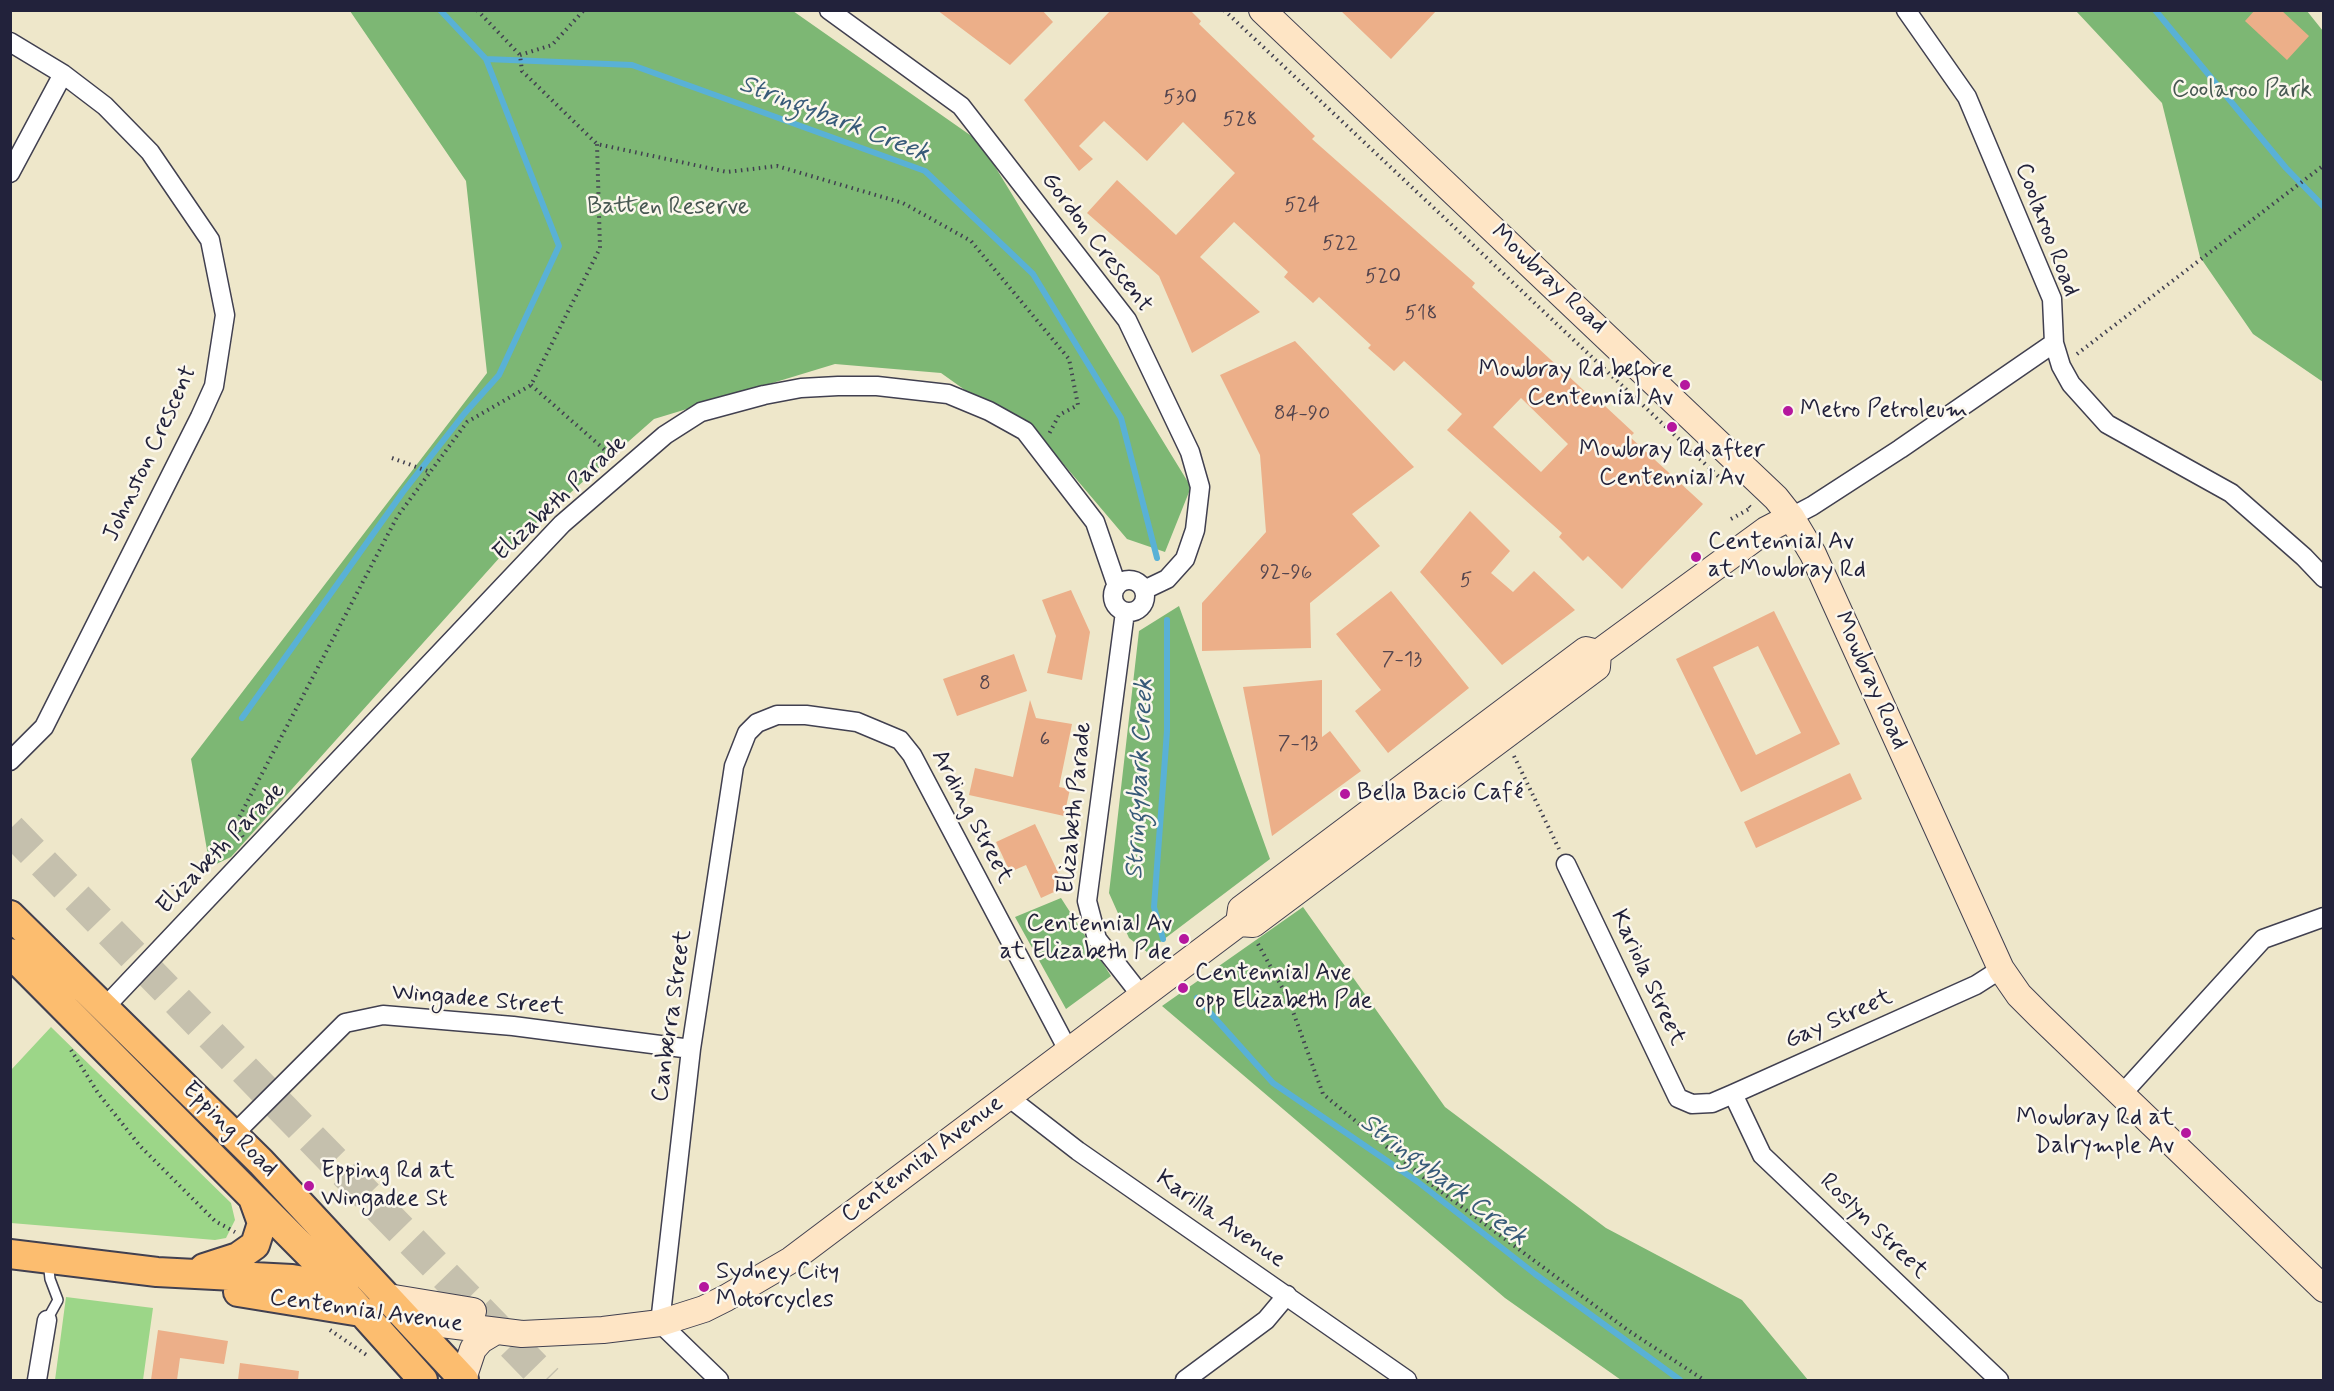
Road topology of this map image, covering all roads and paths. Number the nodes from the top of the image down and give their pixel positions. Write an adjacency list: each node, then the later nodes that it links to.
1 (477, 10): 8 (path)
2 (584, 10): 8 (path)
3 (829, 10): 26 (street, Gordon Crescent)
4 (1224, 10): 20 (path)
5 (1262, 10): 22 (main road, Mowbray Road)
6 (1906, 10): 13 (street, Coolaroo Road)
7 (10, 42): 9 (street, Johnston Crescent)
8 (520, 55): 10 (path)
9 (63, 74): 12 (street); 31 (street, Johnston Crescent)
10 (597, 144): 15 (path); 16 (path)
11 (2324, 165): 14 (path)
12 (10, 173)
13 (2054, 343): 22 (street); 24 (street, Coolaroo Road)
14 (2077, 354)
15 (531, 385): 18 (path); 19 (path)
16 (1040, 450): 18 (street, Elizabeth Parade); 25 (street, Elizabeth Parade)
17 (392, 458): 19 (path)
18 (627, 468): 32 (street, Elizabeth Parade)
19 (430, 472): 32 (path)
20 (1726, 484)
21 (1743, 500): 23 (path)
22 (1791, 517): 28 (main road, Centennial Avenue); 38 (main road, Mowbray Road)
23 (1731, 519)
24 (2324, 578)
25 (1117, 586): 26 (street); 27 (street)
26 (1144, 590): 27 (street)
27 (1125, 612): 39 (street, Elizabeth Parade)
28 (1598, 653): 30 (main road, Centennial Avenue); 36 (main road, Centennial Avenue)
29 (757, 723): 42 (street, Canberra Street); 43 (street, Arding Street)
30 (1504, 737): 33 (path); 36 (main road, Centennial Avenue)
31 (10, 761)
32 (253, 852): 40 (street, Elizabeth Parade)
33 (1566, 864): 47 (street, Kariola Street)
34 (10, 915): 40 (main road, Epping Road)
35 (2324, 917): 45 (street)
36 (1246, 923): 39 (main road, Centennial Avenue); 73 (path)
37 (10, 953): 49 (main road, Epping Road)
38 (2001, 969): 44 (street, Gay Street); 45 (main road, Mowbray Road)
39 (1140, 994): 43 (main road, Centennial Avenue)
40 (105, 1007): 48 (main road, Epping Road)
41 (68, 1045): 50 (path)
42 (691, 1049): 48 (street, Wingadee Street); 62 (street, Canberra Street)
43 (1068, 1050): 46 (main road, Centennial Avenue)
44 (1733, 1094): 47 (street, Gay Street); 74 (street, Roslyn Street)
45 (2122, 1094): 56 (main road, Mowbray Road)
46 (1007, 1096): 57 (street, Karilla Avenue); 62 (main road, Centennial Avenue)
47 (1692, 1104)
48 (234, 1134): 58 (main road, Epping Road)
49 (253, 1198): 54 (main road); 55 (main road, Epping Road)
50 (238, 1234)
51 (10, 1254): 52 (main road, Centennial Avenue)
52 (48, 1258): 53 (main road, Centennial Avenue); 60 (lane)
53 (157, 1272): 54 (main road, Centennial Avenue); 59 (main road, Centennial Avenue)
54 (188, 1273): 55 (main road, Centennial Avenue)
55 (337, 1286): 58 (main road, Centennial Avenue); 59 (main road, Epping Road)
56 (2324, 1289)
57 (1287, 1295): 71 (street); 72 (street, Karilla Avenue)
58 (388, 1297): 61 (main road, Epping Road); 63 (main road, Centennial Avenue)
59 (361, 1312): 61 (main road, Centennial Avenue); 68 (main road, Epping Road)
60 (46, 1320): 67 (street)
61 (409, 1320): 64 (main road, Centennial Avenue); 69 (main road, Epping Road)
62 (660, 1323): 63 (main road, Centennial Avenue); 70 (street)
63 (578, 1330): 64 (main road, Centennial Avenue)
64 (496, 1331): 69 (main road)
65 (333, 1334): 66 (path)
66 (374, 1363)
67 (37, 1380)
68 (423, 1380)
69 (464, 1380)
70 (720, 1380)
71 (1185, 1380)
72 (1407, 1380)
73 (1704, 1380)
74 (1999, 1380)

